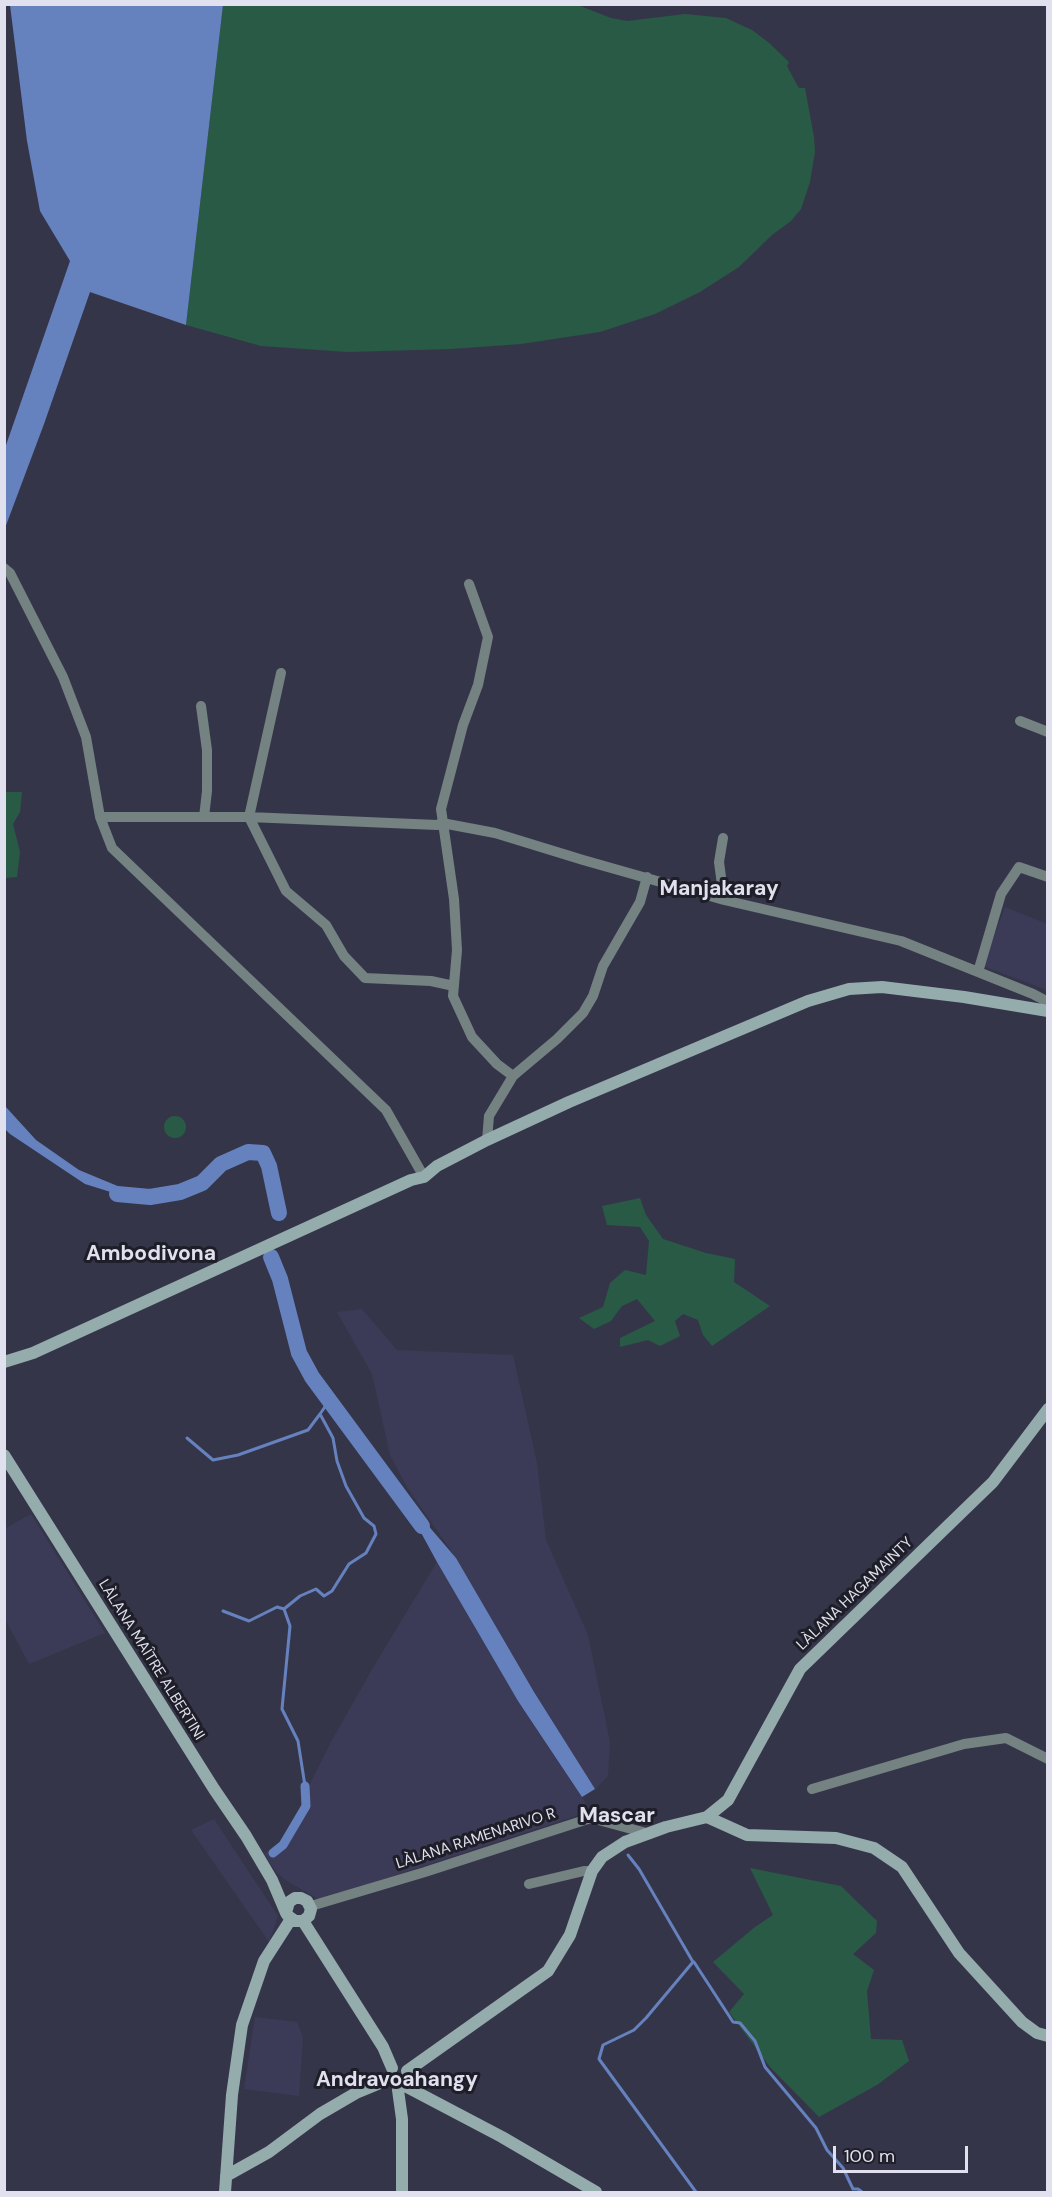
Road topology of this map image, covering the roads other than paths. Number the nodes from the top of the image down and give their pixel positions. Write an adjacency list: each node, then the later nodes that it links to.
1 (4, 568): 7 (street)
2 (470, 584): 10 (street)
3 (280, 673): 9 (street)
4 (201, 706): 8 (street)
5 (1020, 721): 6 (street)
6 (1047, 732)
7 (100, 817): 8 (street); 21 (street)
8 (204, 817): 9 (street)
9 (249, 817): 10 (street); 16 (street)
10 (442, 823): 12 (street); 16 (street)
11 (723, 838): 14 (street)
12 (647, 877): 14 (street); 19 (street)
13 (1047, 877): 15 (street)
14 (724, 900): 15 (street)
15 (978, 972): 17 (street)
16 (454, 986): 19 (street)
17 (1047, 1002)
18 (1047, 1011): 20 (main road)
19 (513, 1076): 20 (street)
20 (488, 1140): 21 (main road)
21 (422, 1173): 22 (main road)
22 (6, 1361)
23 (1047, 1409): 27 (main road, LÀLANA HAGAMAINTY)
24 (5, 1457): 30 (main road, LÀLANA MAÎTRE ALBERTINI)
25 (1047, 1759): 26 (street)
26 (812, 1789)
27 (707, 1817): 28 (main road); 35 (main road)
28 (650, 1834): 29 (main road); 33 (street, LÀLANA RAMENARIVO R)
29 (592, 1871): 31 (street); 37 (main road)
30 (272, 1880): 32 (main road, LÀLANA MAÎTRE ALBERTINI); 34 (main road, LÀLANA MAÎTRE ALBERTINI)
31 (529, 1884)
32 (295, 1898): 33 (main road); 34 (main road)
33 (311, 1906): 34 (main road)
34 (293, 1918): 36 (main road, LÀLANA MAÎTRE ALBERTINI); 40 (main road)
35 (1047, 2036)
36 (392, 2068): 37 (main road); 38 (main road)
37 (407, 2071): 39 (main road)
38 (385, 2081): 39 (main road); 40 (main road)
39 (402, 2088): 42 (main road); 43 (main road)
40 (226, 2176): 41 (main road)
41 (225, 2193)
42 (402, 2193)
43 (596, 2193)

